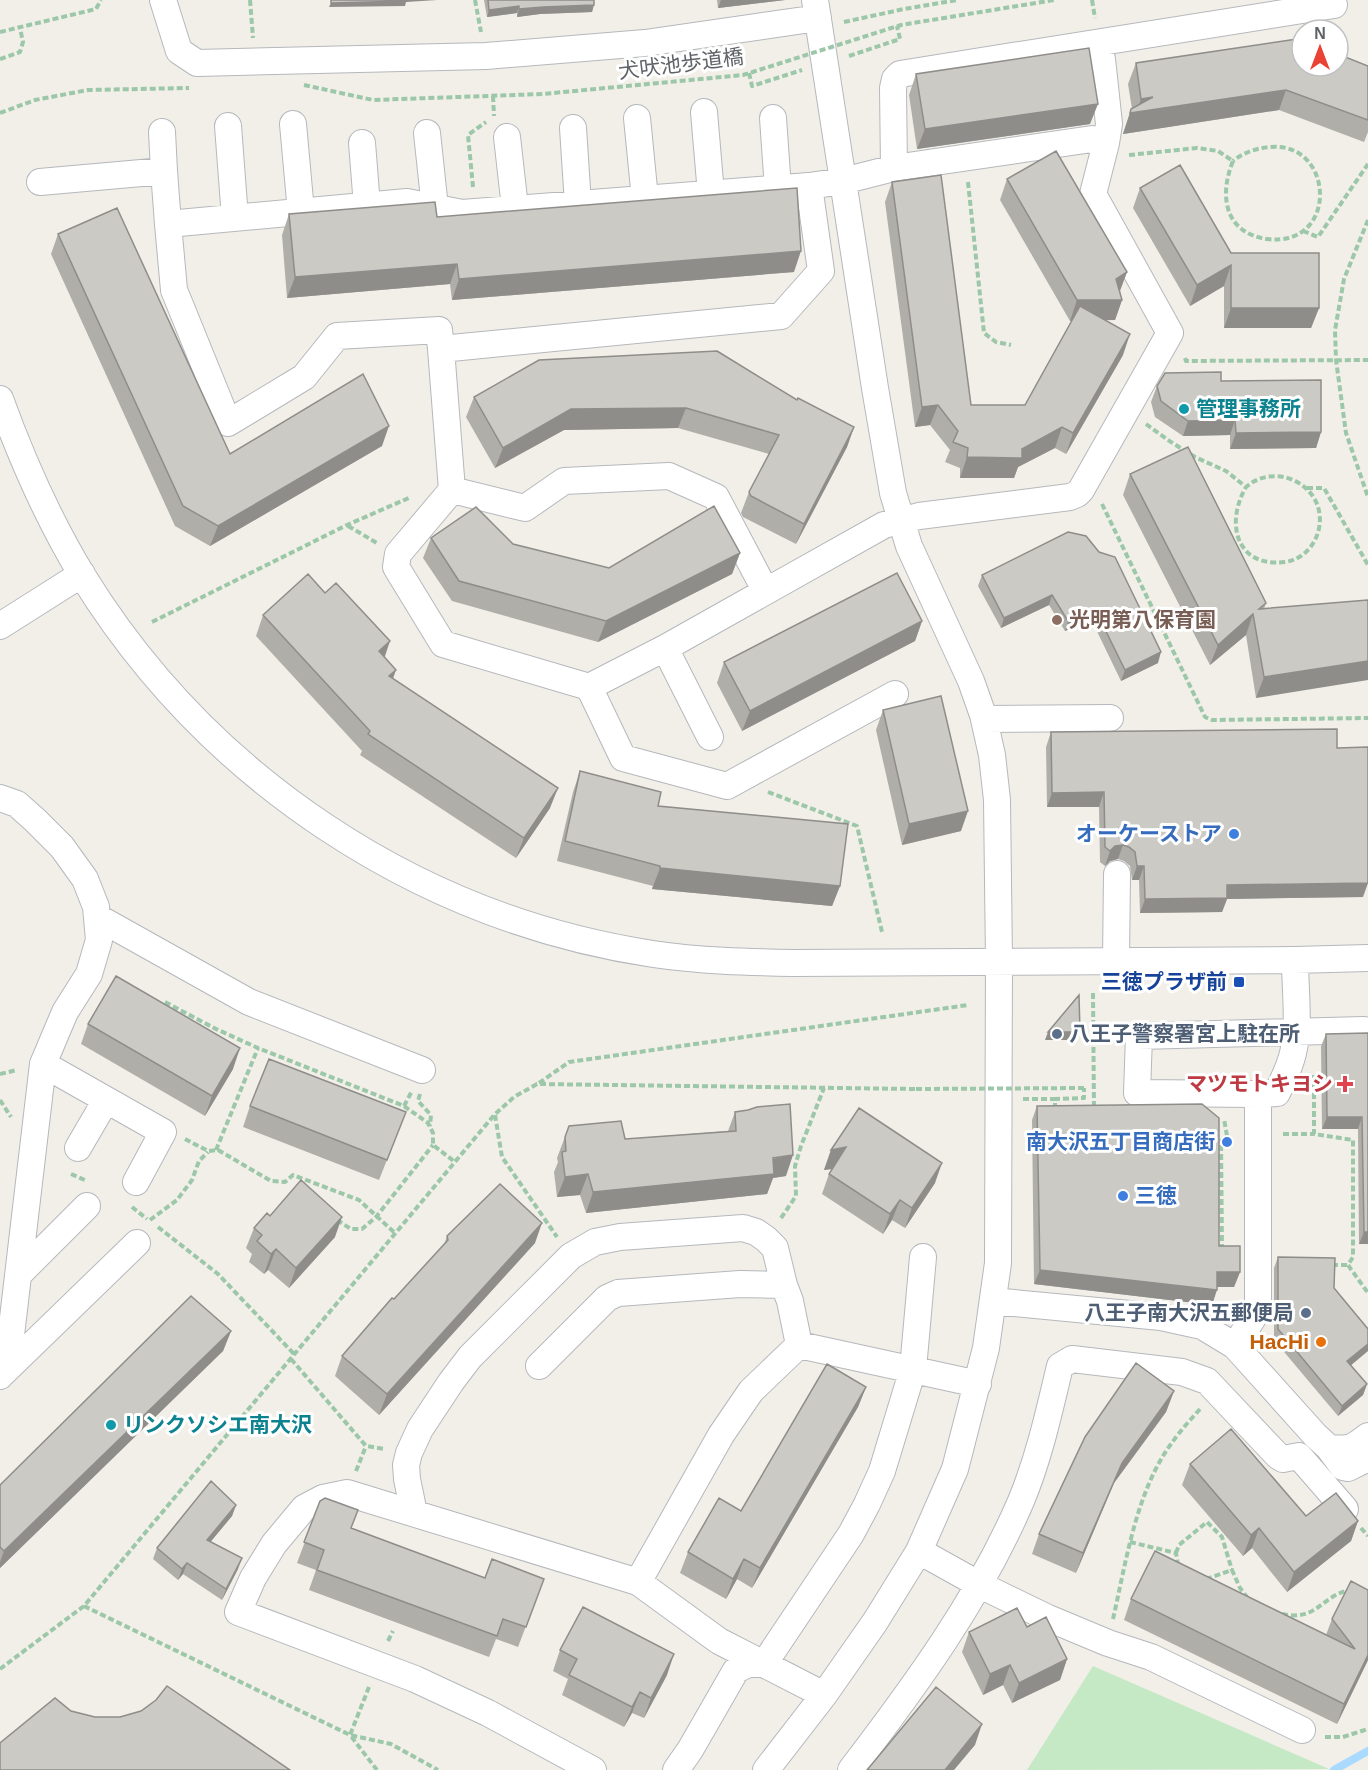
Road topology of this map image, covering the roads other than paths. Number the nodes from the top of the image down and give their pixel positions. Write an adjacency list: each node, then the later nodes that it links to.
1 (163, 0): 3 (street)
2 (1334, 5): 16 (street)
3 (823, 14): 18 (street)
4 (1102, 59): 15 (street)
5 (704, 112): 22 (street)
6 (637, 118): 23 (street)
7 (773, 118): 21 (street)
8 (293, 124): 28 (street)
9 (228, 126): 29 (street)
10 (573, 128): 24 (street)
11 (162, 132): 17 (street)
12 (427, 133): 26 (street)
13 (507, 137): 27 (street)
14 (362, 143): 25 (street)
15 (1106, 143): 16 (street); 34 (street)
16 (894, 168): 18 (street)
17 (164, 171): 19 (street); 30 (street)
18 (843, 181): 20 (street); 34 (street)
19 (40, 183)
20 (809, 186): 21 (street); 31 (street)
21 (778, 189): 22 (street)
22 (711, 194): 23 (street)
23 (645, 199): 24 (street)
24 (578, 204): 27 (street)
25 (367, 206): 26 (street); 28 (street)
26 (435, 208): 27 (street)
27 (515, 208)
28 (302, 212): 29 (street)
29 (235, 218): 30 (street)
30 (168, 224): 31 (street)
31 (441, 349): 33 (street)
32 (0, 399): 35 (street)
33 (452, 485): 36 (street); 39 (street)
34 (901, 521): 36 (street); 42 (street)
35 (82, 574): 37 (street); 50 (street)
36 (765, 590): 38 (street)
37 (0, 626)
38 (665, 648): 39 (street); 43 (street)
39 (589, 687): 40 (street)
40 (895, 694)
41 (1110, 718): 42 (street)
42 (984, 719): 50 (street)
43 (710, 737)
44 (0, 798): 46 (street)
45 (1117, 874): 48 (street)
46 (97, 917): 53 (street); 54 (street)
47 (1368, 957): 49 (street)
48 (1116, 960): 49 (street); 50 (street)
49 (1295, 960): 52 (street)
50 (999, 961): 64 (street)
51 (1364, 1030): 52 (street)
52 (1296, 1032): 55 (street); 55 (street)
53 (43, 1064): 56 (street); 62 (street)
54 (422, 1070)
55 (1258, 1095): 66 (street)
56 (106, 1100): 57 (street); 58 (street)
57 (78, 1148)
58 (130, 1192)
59 (89, 1194): 62 (street)
60 (138, 1243): 69 (street)
61 (922, 1257): 68 (street)
62 (18, 1275): 69 (street)
63 (784, 1285): 65 (street); 67 (street); 76 (street)
64 (993, 1301): 66 (street); 70 (street)
65 (799, 1346): 68 (street); 78 (street)
66 (1235, 1346): 72 (street)
67 (539, 1366)
68 (913, 1369): 70 (street); 80 (street)
69 (1, 1375)
70 (978, 1384): 77 (street)
71 (1368, 1436): 72 (street)
72 (1322, 1442): 73 (street); 74 (street)
73 (1299, 1456): 75 (street); 79 (street)
74 (1368, 1460)
75 (1345, 1509)
76 (414, 1514): 78 (street); 84 (street)
77 (919, 1551): 79 (street); 81 (street)
78 (638, 1582): 80 (street)
79 (980, 1584): 82 (street); 86 (street)
80 (764, 1664): 81 (street); 85 (street)
81 (824, 1695): 83 (street)
82 (1302, 1730)
83 (778, 1766)
84 (593, 1770)
85 (676, 1770)
86 (851, 1770)

